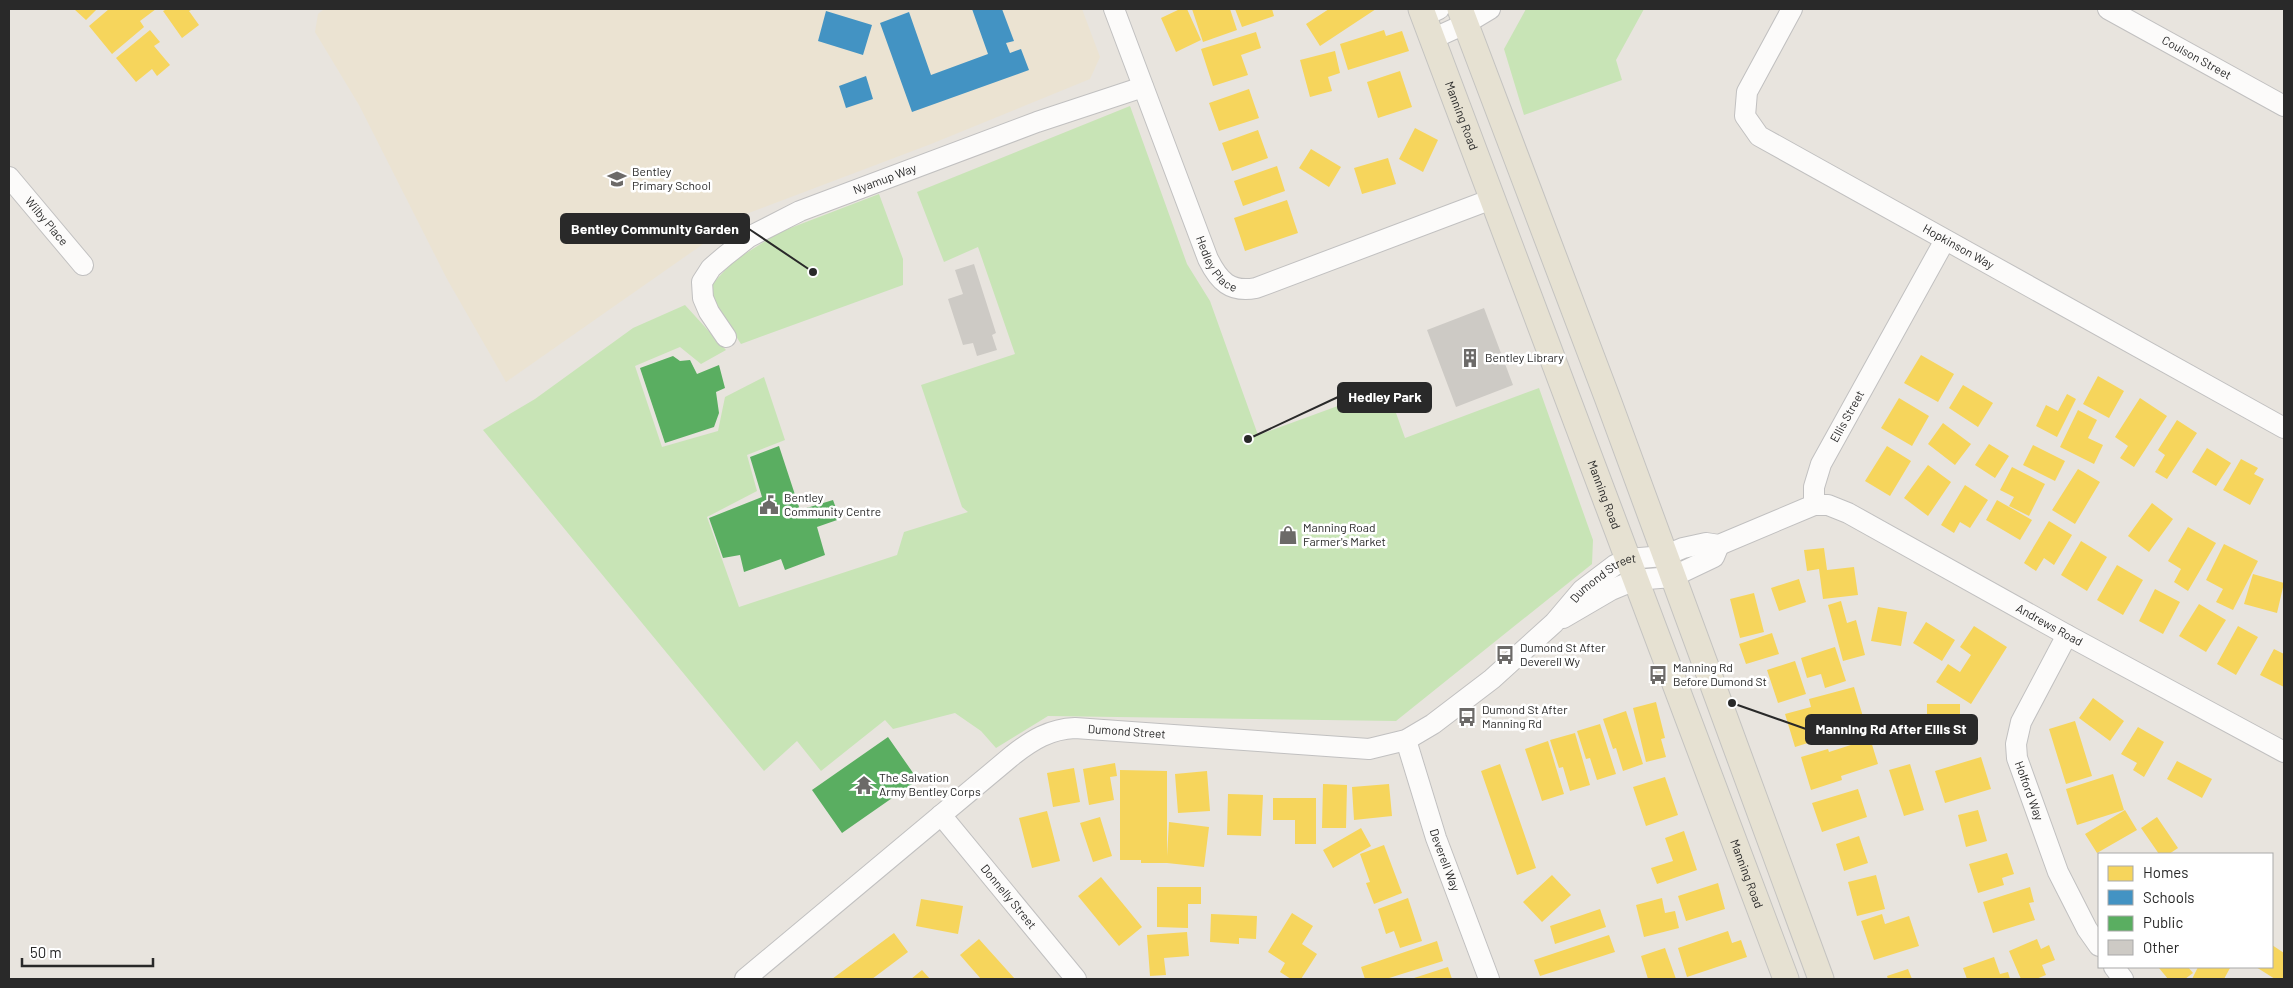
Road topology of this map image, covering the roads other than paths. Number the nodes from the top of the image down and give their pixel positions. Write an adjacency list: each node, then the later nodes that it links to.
1 (1114, 9): 8 (street, Hedley Place)
2 (1490, 9): 6 (street)
3 (1792, 9): 12 (street, Hopkinson Way)
4 (2108, 9): 9 (street, Coulson Street)
5 (1428, 11): 7 (main road, Manning Road)
6 (1462, 16): 7 (street); 17 (main road)
7 (1432, 39): 11 (main road, Manning Road)
8 (1143, 87): 11 (street, Hedley Place); 14 (street, Nyamup Way)
9 (2284, 106)
10 (9, 177): 13 (street, Wilby Place)
11 (1492, 200): 18 (main road, Manning Road)
12 (1945, 240): 15 (street, Hopkinson Way); 16 (street, Ellis Street)
13 (83, 265)
14 (726, 337)
15 (2284, 428)
16 (1814, 505): 17 (street); 19 (street, Andrews Road)
17 (1668, 567): 18 (street, Dumond Street); 29 (main road)
18 (1631, 570): 20 (street, Dumond Street); 28 (main road, Manning Road)
19 (2067, 635): 21 (street, Andrews Road); 23 (street, Holford Way)
20 (1406, 740): 22 (street, Dumond Street); 27 (street, Deverell Way)
21 (2284, 752)
22 (941, 815): 25 (street, Dumond Street); 26 (street, Donnelly Street)
23 (2098, 945)
24 (2115, 968): 30 (street)
25 (745, 979)
26 (1076, 979)
27 (1489, 979)
28 (1786, 979)
29 (1821, 979)
30 (2123, 979)

